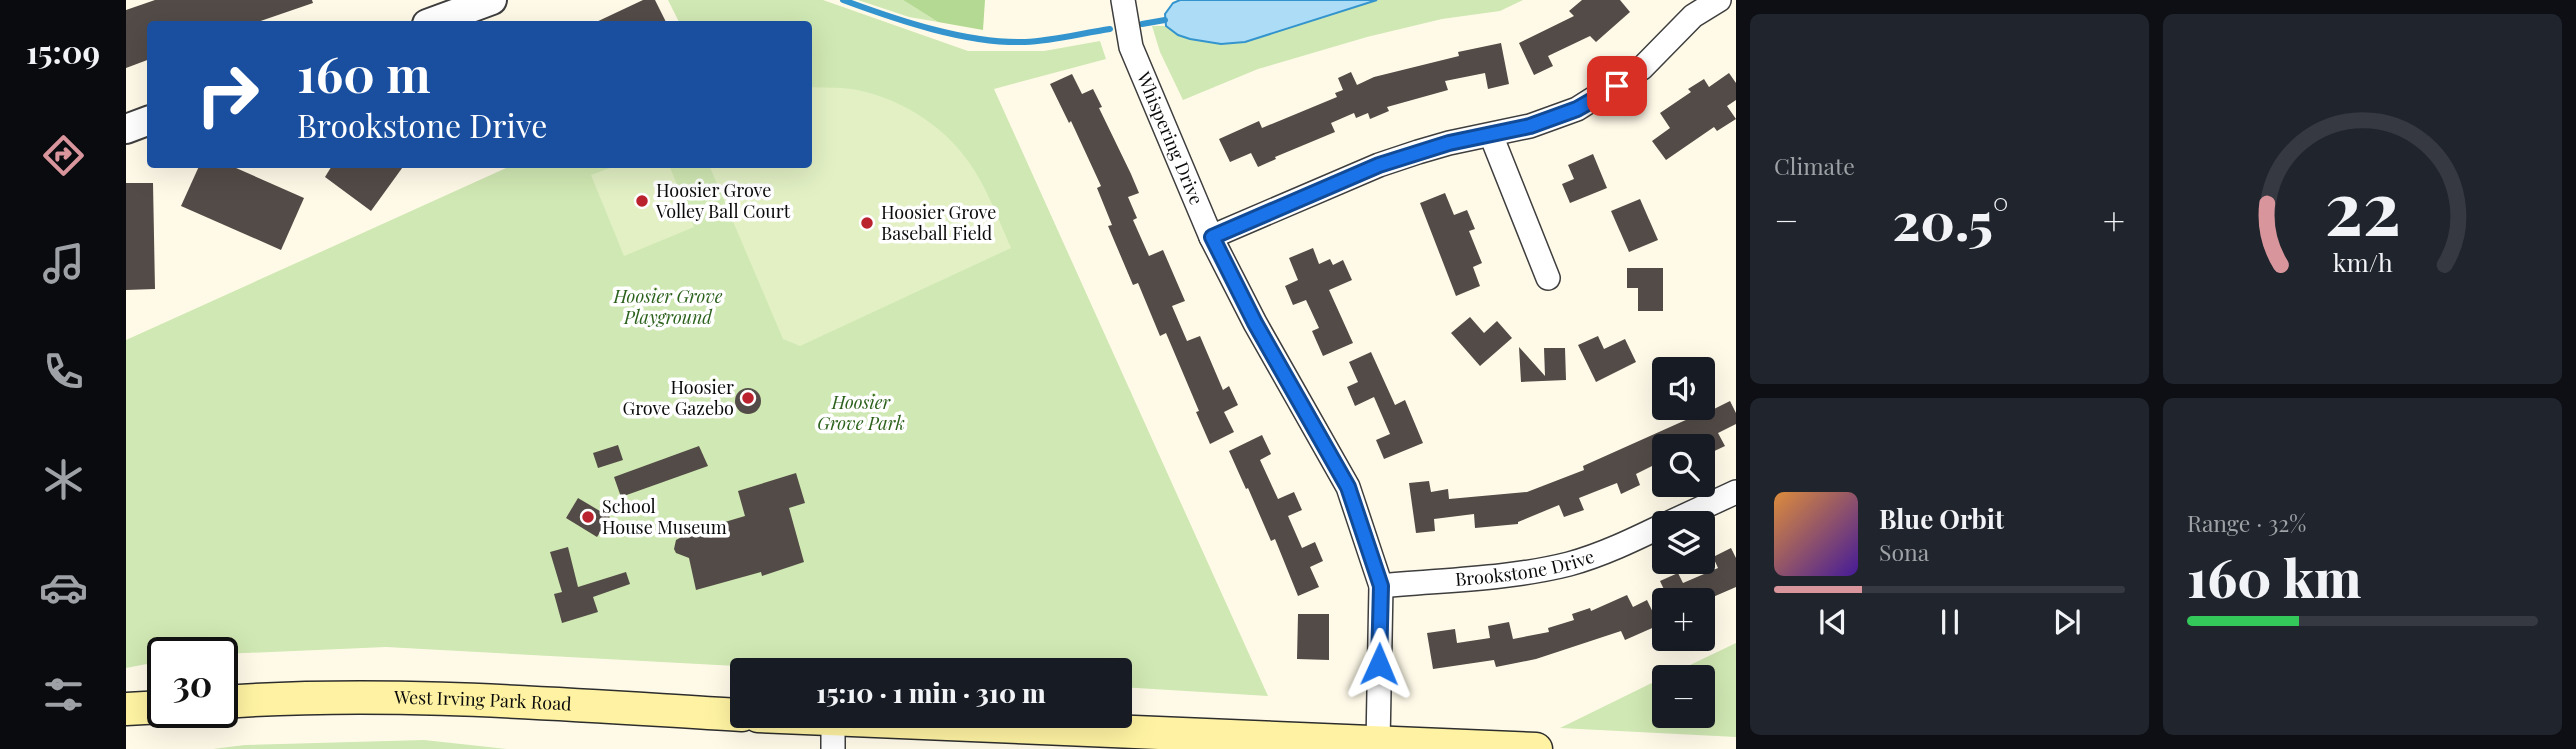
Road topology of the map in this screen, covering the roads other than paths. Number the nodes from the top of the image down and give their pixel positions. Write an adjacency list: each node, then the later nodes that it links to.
1 (492, 0): 4 (street)
2 (1123, 0): 8 (street, Whispering Drive)
3 (1718, 0): 7 (street)
4 (434, 15)
5 (147, 121): 6 (street)
6 (126, 129)
7 (1491, 135): 8 (street); 9 (street)
8 (1212, 237): 13 (street, Whispering Drive)
9 (1548, 278)
10 (1736, 492): 11 (street, Brookstone Drive)
11 (1695, 511)
12 (1652, 531): 13 (street, Brookstone Drive)
13 (1381, 586): 20 (street, Whispering Drive)
14 (238, 701): 17 (main road, West Irving Park Road)
15 (147, 708): 16 (main road)
16 (126, 709)
17 (730, 714)
18 (808, 728): 19 (main road)
19 (833, 734): 20 (main road)
20 (1378, 743): 21 (main road)
21 (1536, 749)

